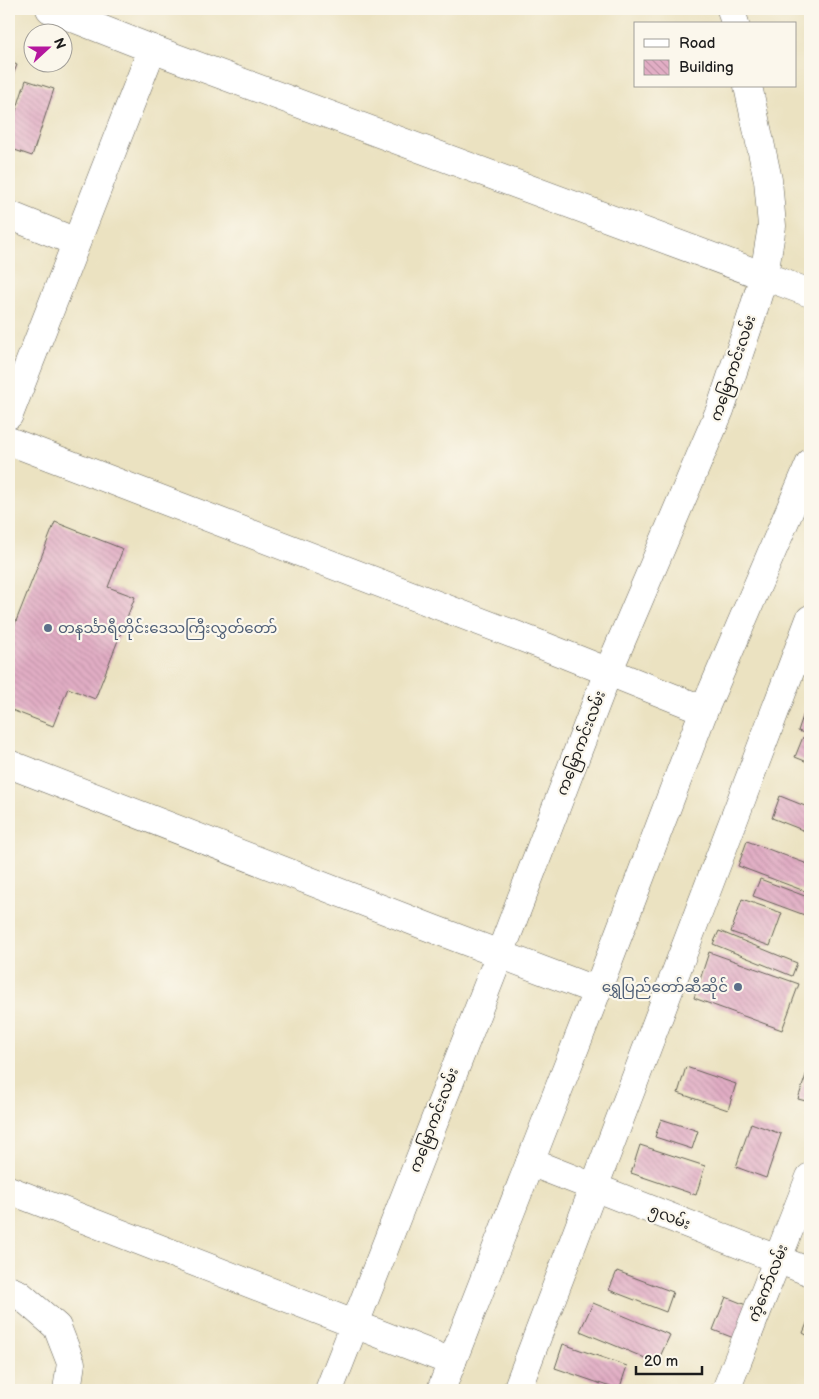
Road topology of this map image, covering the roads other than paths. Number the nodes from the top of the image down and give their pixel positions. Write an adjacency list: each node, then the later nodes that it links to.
1 (50, 9): 4 (main road)
2 (731, 9): 3 (main road)
3 (734, 22)
4 (152, 49): 7 (main road); 8 (main road)
5 (748, 88): 8 (main road, ကမြောကင်းလမ်း)
6 (9, 216): 7 (main road)
7 (76, 242): 10 (main road)
8 (764, 275): 9 (main road); 14 (main road, ကမြောကင်းလမ်း)
9 (810, 292)
10 (9, 415)
11 (9, 441): 14 (main road)
12 (810, 463): 15 (main road)
13 (810, 619): 21 (main road)
14 (608, 672): 15 (main road); 17 (main road, ကမြောကင်းလမ်း)
15 (704, 710): 18 (main road)
16 (9, 764): 17 (main road)
17 (500, 954): 18 (main road); 26 (main road, ကမြောကင်းလမ်း)
18 (598, 990): 19 (main road)
19 (530, 1162): 21 (main road, ၅လမ်း); 27 (main road)
20 (810, 1177): 23 (main road, ကံ့ကော်လမ်း)
21 (594, 1187): 23 (main road, ၅လမ်း); 31 (main road)
22 (9, 1190): 26 (main road)
23 (778, 1260): 24 (main road, ၅လမ်း); 32 (main road, ကံ့ကော်လမ်း)
24 (810, 1272)
25 (9, 1290): 28 (main road)
26 (355, 1325): 27 (main road); 29 (main road, ကမြောကင်းလမ်း)
27 (452, 1362): 30 (main road)
28 (67, 1390)
29 (330, 1390)
30 (441, 1390)
31 (517, 1390)
32 (726, 1390)

